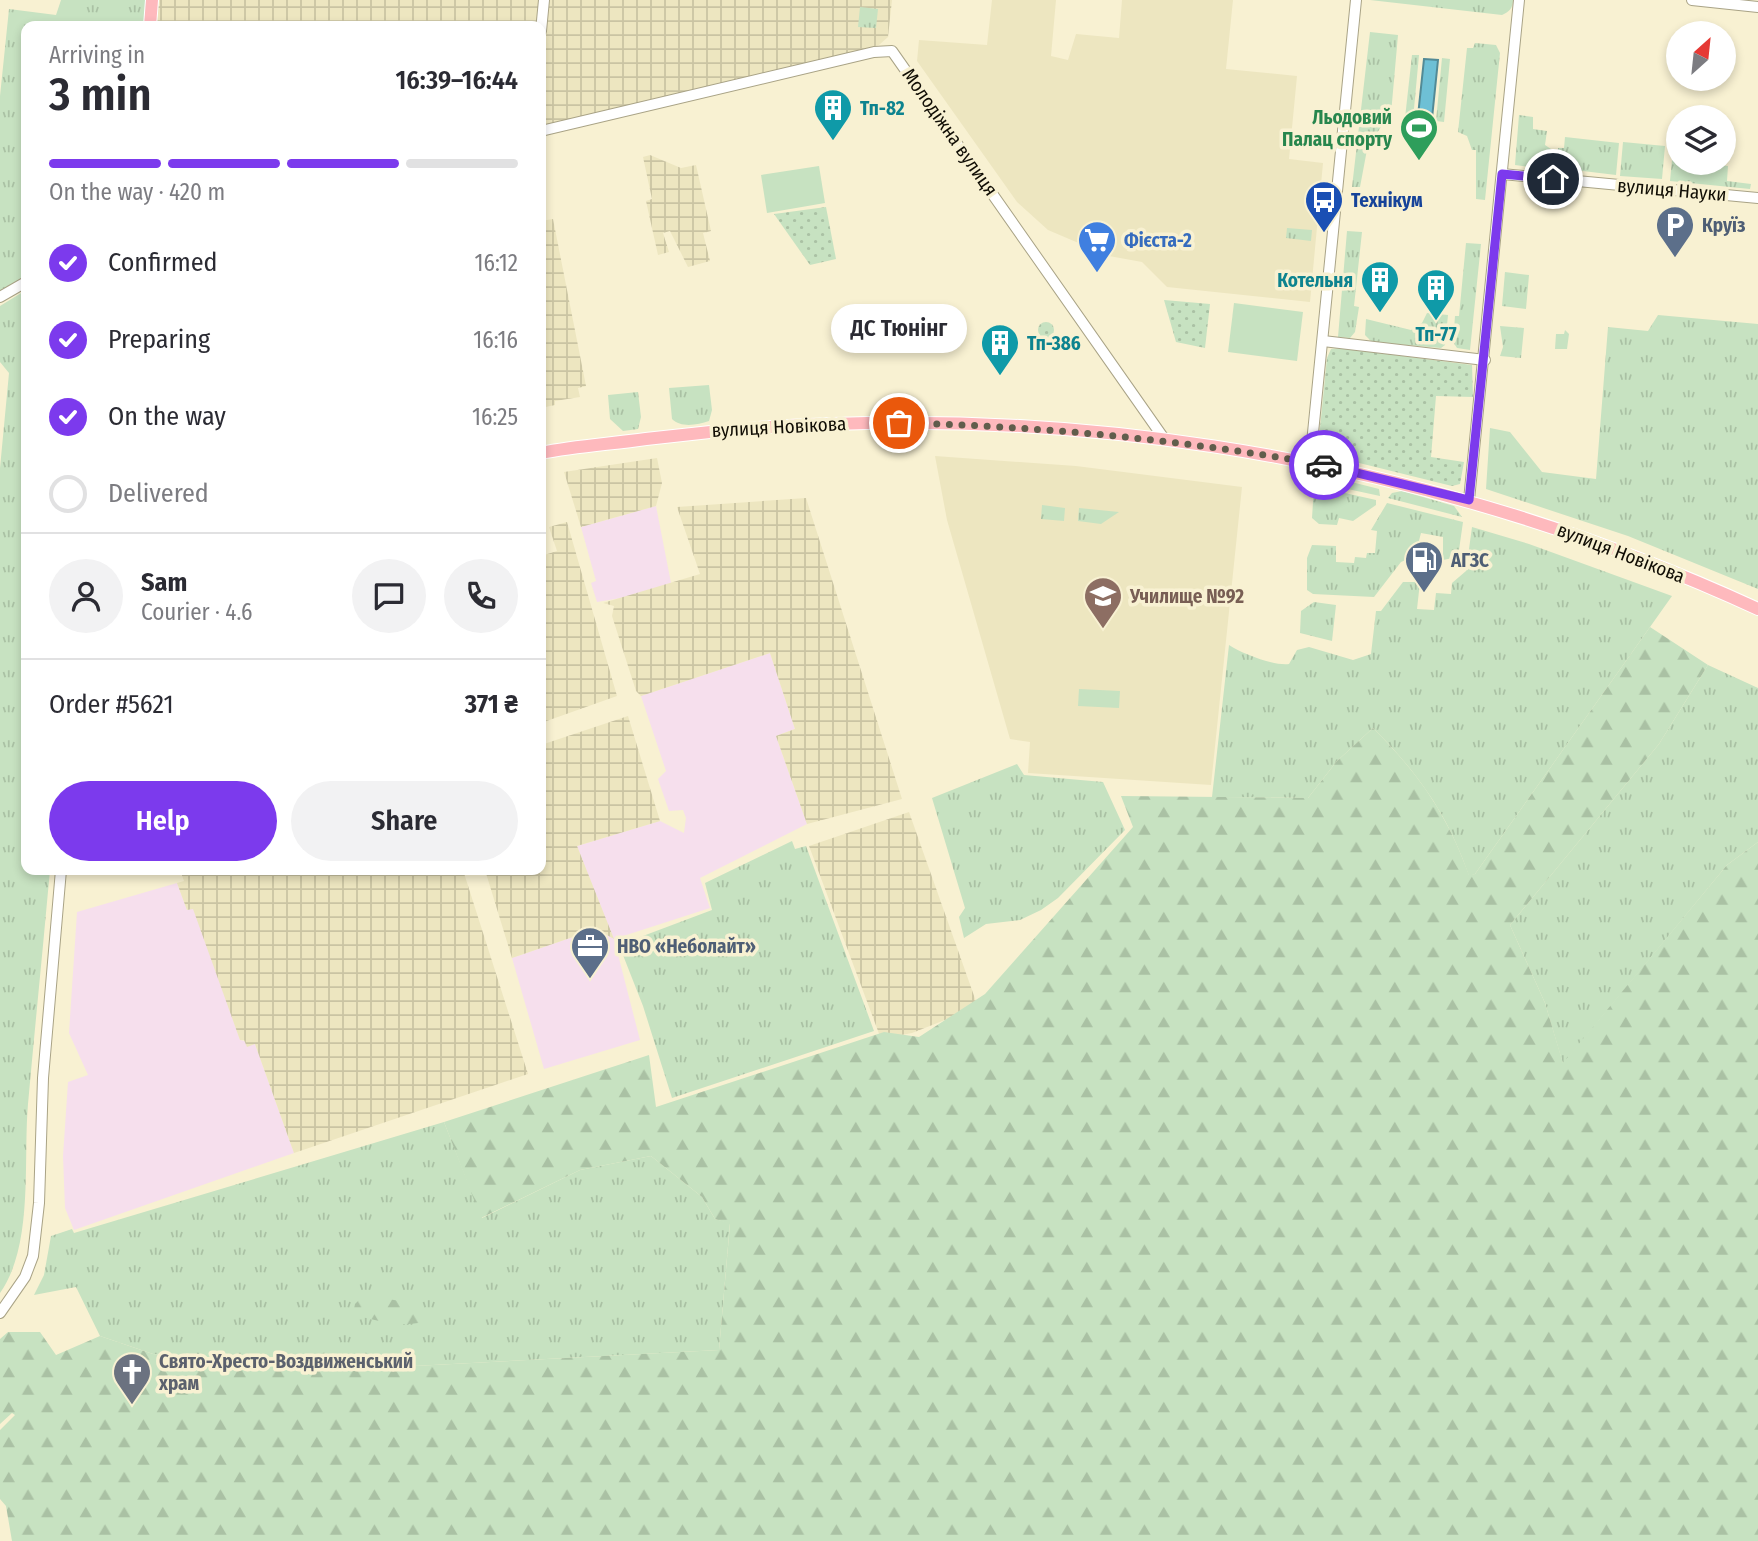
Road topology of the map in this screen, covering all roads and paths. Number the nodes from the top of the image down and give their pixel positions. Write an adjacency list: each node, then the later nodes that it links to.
1 (152, 0): 7 (main road)
2 (544, 0): 8 (street)
3 (1356, 0): 14 (street)
4 (1518, 0): 10 (street)
5 (1692, 0): 6 (street)
6 (1758, 7)
7 (150, 21)
8 (542, 21)
9 (546, 130): 16 (street, Молодіжна вулиця)
10 (1502, 174): 11 (street, вулиця Науки); 15 (street)
11 (1758, 198)
12 (21, 285): 13 (street)
13 (0, 297)
14 (1323, 341): 15 (street); 18 (street)
15 (1485, 360): 19 (street)
16 (1165, 440): 17 (main road, вулиця Новікова); 18 (main road, вулиця Новікова)
17 (546, 452)
18 (1310, 463): 19 (main road, вулиця Новікова)
19 (1475, 501): 20 (main road, вулиця Новікова)
20 (1758, 609)
21 (61, 875): 22 (street)
22 (0, 1313)

